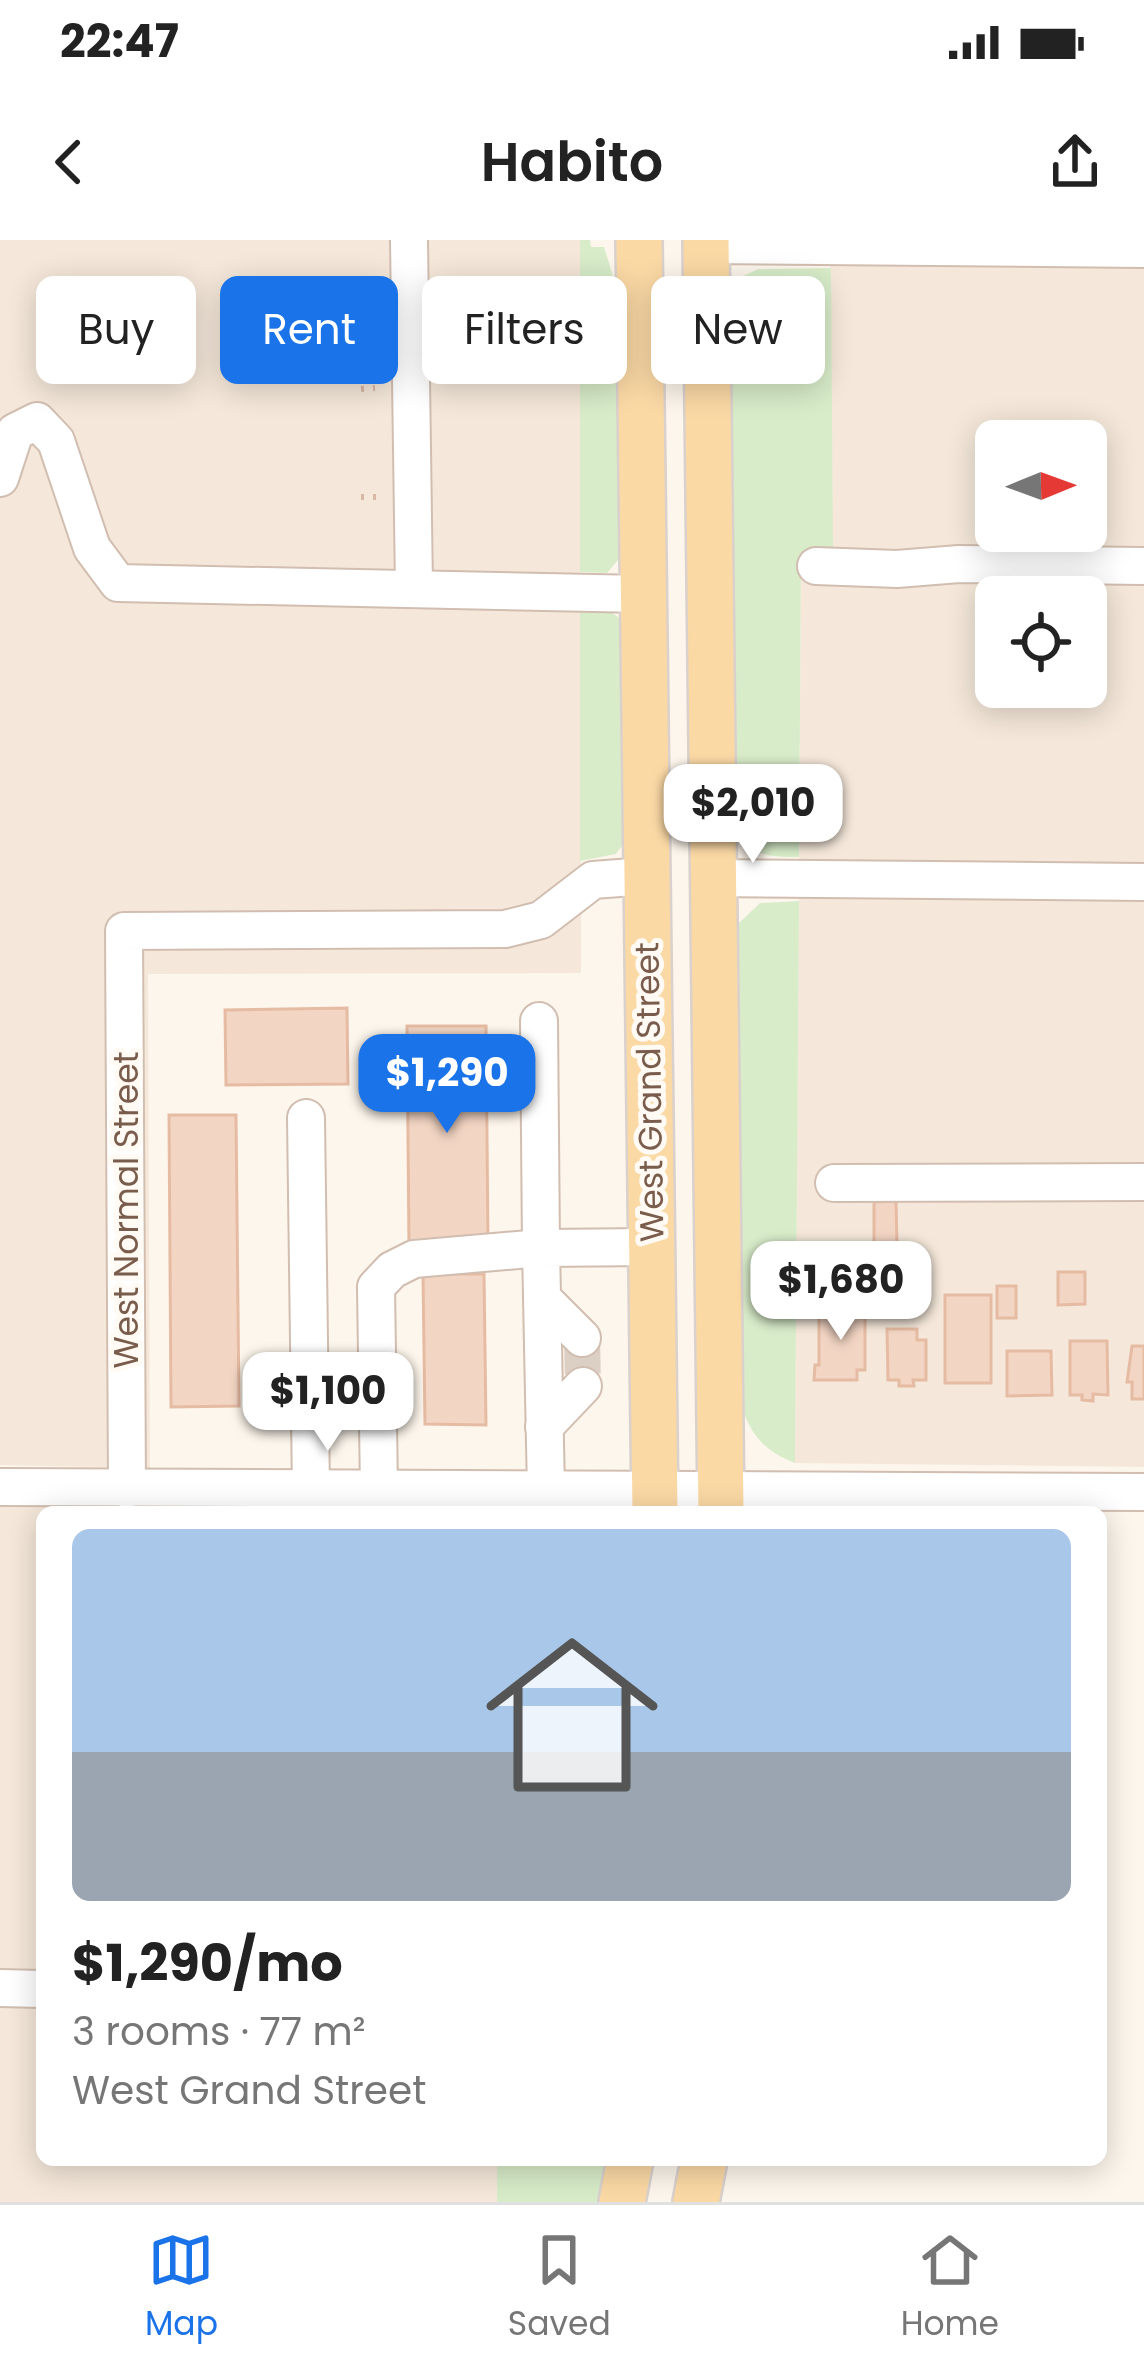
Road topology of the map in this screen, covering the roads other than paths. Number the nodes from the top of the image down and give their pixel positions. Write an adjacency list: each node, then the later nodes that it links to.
1 (409, 240): 8 (street)
2 (638, 240): 9 (main road, West Grand Street)
3 (706, 242): 4 (street); 11 (main road, West Grand Street)
4 (1144, 249)
5 (0, 478): 8 (street)
6 (816, 566): 7 (street)
7 (1144, 566)
8 (414, 588): 9 (street)
9 (643, 594): 10 (main road, West Grand Street)
10 (646, 876): 17 (main road, West Grand Street); 24 (street, West Normal Street)
11 (712, 878): 12 (street); 30 (main road, West Grand Street)
12 (1144, 882)
13 (539, 1021): 18 (street)
14 (306, 1118): 25 (street)
15 (1144, 1182): 16 (street)
16 (834, 1183)
17 (652, 1247): 18 (street); 29 (main road, West Grand Street)
18 (541, 1248): 19 (street); 26 (street)
19 (543, 1300): 20 (street); 22 (street)
20 (582, 1338)
21 (583, 1387): 22 (street)
22 (544, 1426): 27 (street)
23 (0, 1487): 24 (street)
24 (128, 1489): 25 (street)
25 (311, 1490): 26 (street)
26 (379, 1490): 27 (street)
27 (546, 1491): 29 (street)
28 (1144, 1492): 30 (street)
29 (655, 1502): 30 (street)
30 (721, 1502)
31 (0, 1988): 32 (street)
32 (36, 1989)
33 (629, 2166): 35 (main road)
34 (703, 2166): 36 (main road)
35 (622, 2202)
36 (696, 2202)

